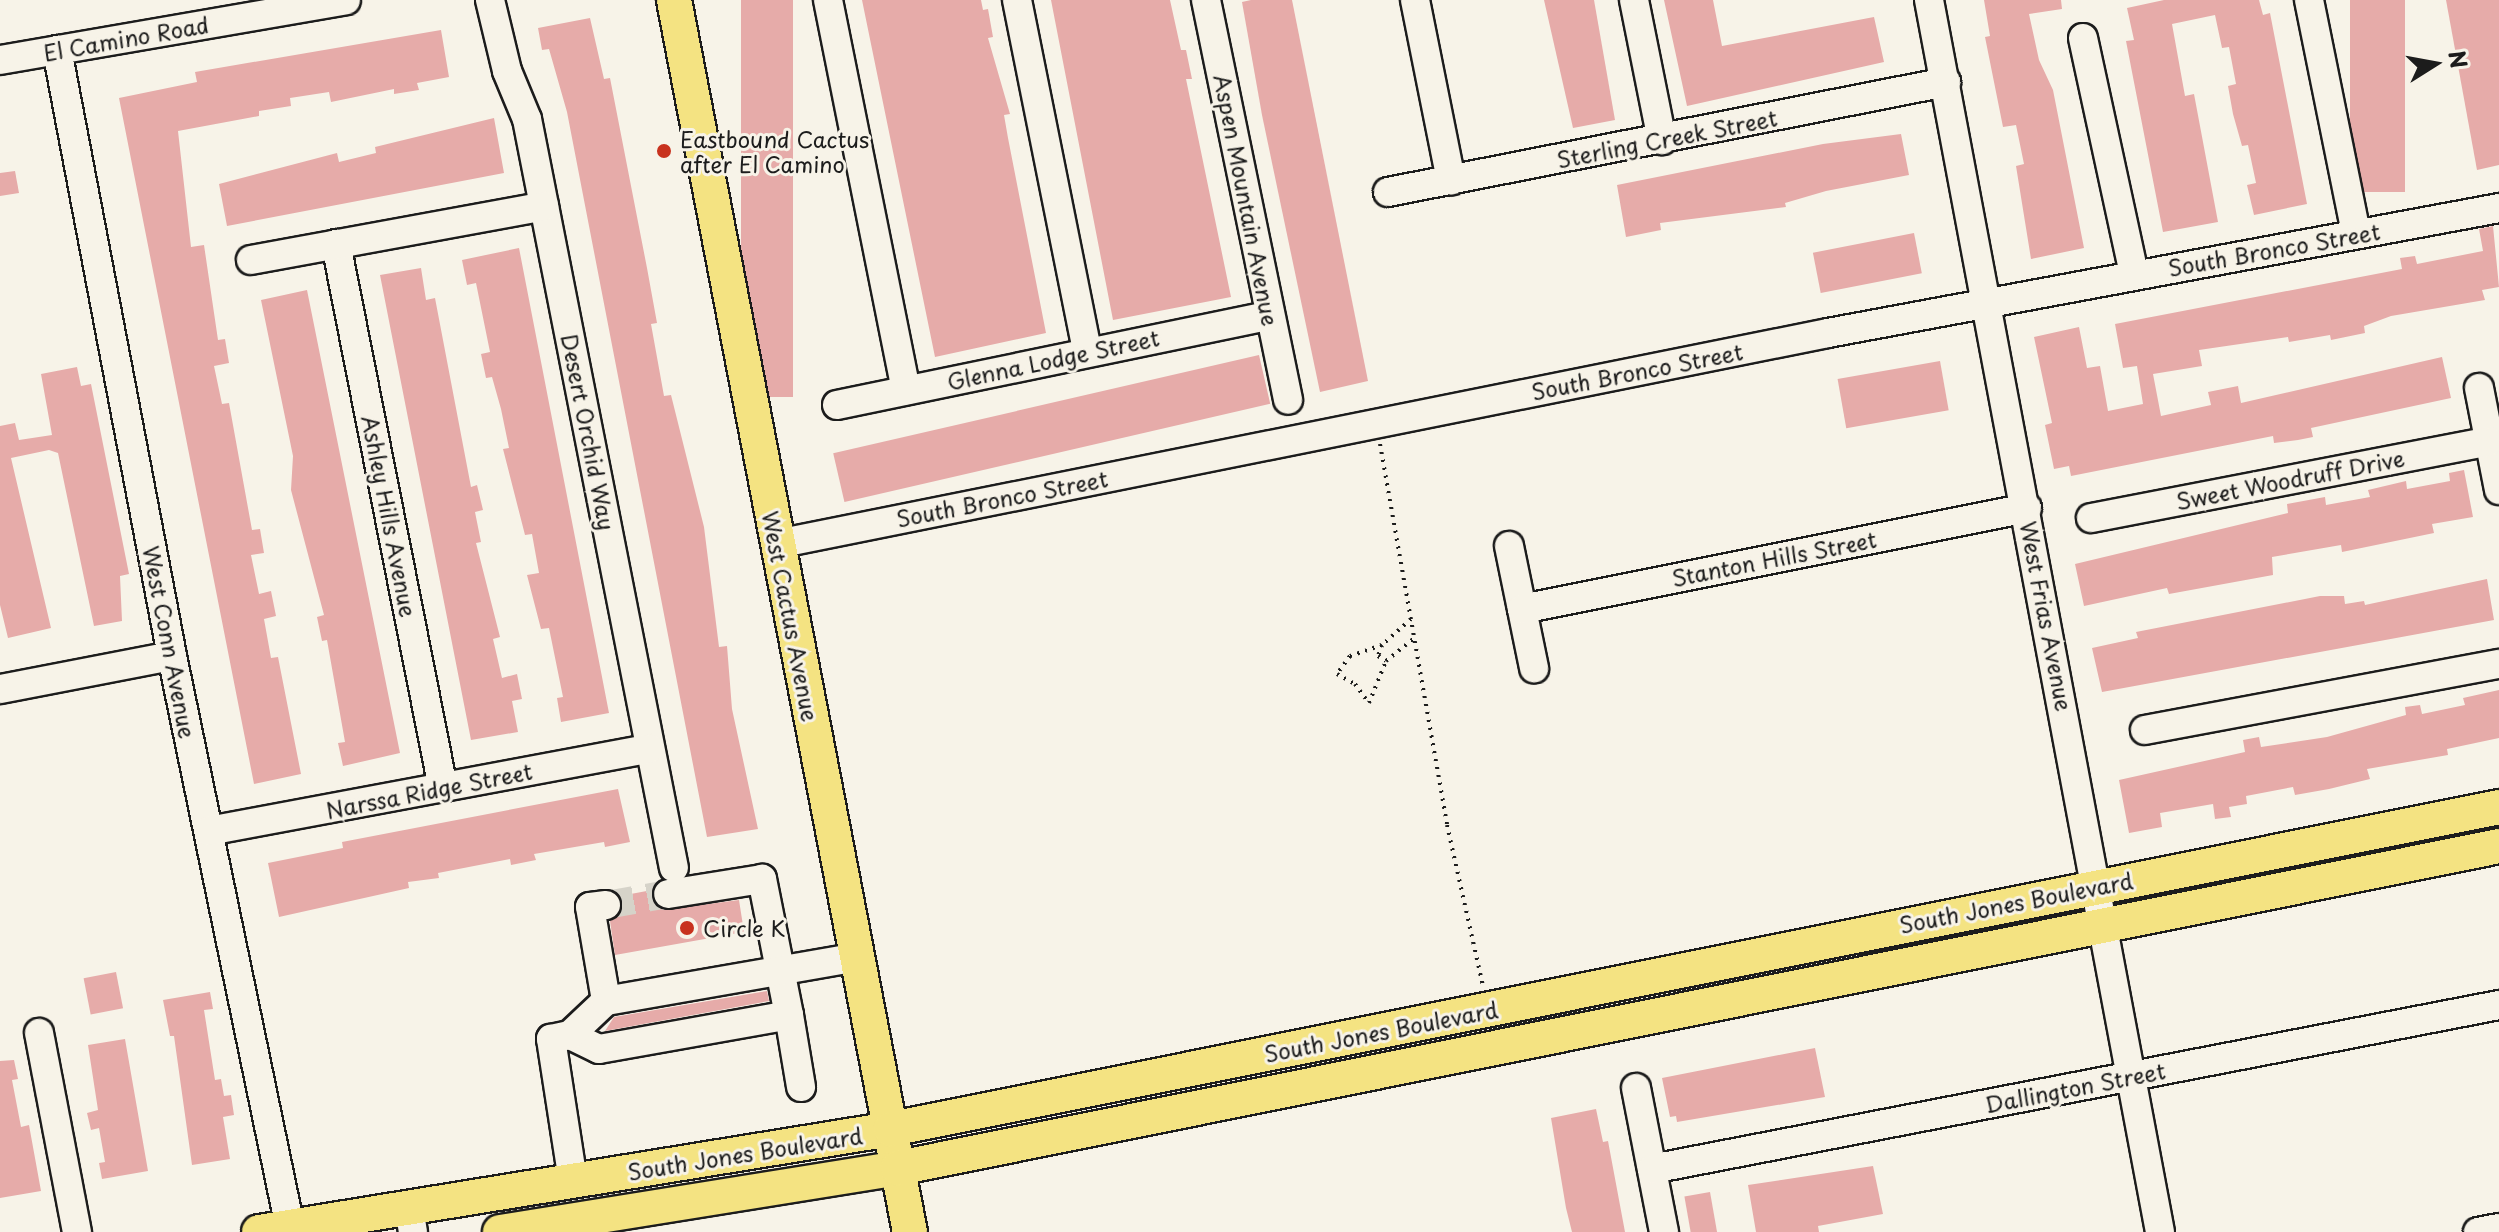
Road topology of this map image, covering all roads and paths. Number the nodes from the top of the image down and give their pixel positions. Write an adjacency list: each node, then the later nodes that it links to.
1 (346, 0): 12 (street, El Camino Road)
2 (490, 0): 18 (street, Desert Orchid Way)
3 (674, 0): 36 (main road, West Cactus Avenue)
4 (828, 0): 28 (street)
5 (1017, 0): 26 (street)
6 (1206, 0): 25 (street, Aspen Mountain Avenue)
7 (1415, 0): 16 (street)
8 (1634, 0): 15 (street)
9 (1929, 0): 14 (street, West Frias Avenue)
10 (2309, 0): 20 (street)
11 (2083, 38): 23 (street)
12 (57, 50): 13 (street, El Camino Road); 42 (street, West Conn Avenue)
13 (0, 60)
14 (1946, 82): 15 (street, Sterling Creek Street); 24 (street, West Frias Avenue)
15 (1662, 140): 16 (street, Sterling Creek Street)
16 (1451, 180): 17 (street, Sterling Creek Street)
17 (1388, 192)
18 (544, 206): 21 (street); 48 (street, Desert Orchid Way)
19 (2499, 208): 20 (street, South Bronco Street)
20 (2356, 234): 23 (street, South Bronco Street)
21 (336, 244): 22 (street); 49 (street, Ashley Hills Avenue)
22 (251, 260)
23 (2134, 274): 24 (street, South Bronco Street)
24 (1987, 304): 31 (street, South Bronco Street); 34 (street, West Frias Avenue)
25 (1270, 315): 26 (street, Glenna Lodge Street); 29 (street, Aspen Mountain Avenue)
26 (1087, 350): 28 (street, Glenna Lodge Street)
27 (2479, 388): 32 (street)
28 (906, 390): 30 (street, Glenna Lodge Street)
29 (1288, 400)
30 (837, 405)
31 (1377, 422): 36 (street, South Bronco Street); 39 (path)
32 (2489, 441): 33 (street); 35 (street, Sweet Woodruff Drive)
33 (2499, 490)
34 (2027, 508): 38 (street, Stanton Hills Street); 53 (street, West Frias Avenue)
35 (2091, 518)
36 (777, 544): 56 (main road, West Cactus Avenue)
37 (1509, 546): 38 (street)
38 (1522, 609): 45 (street)
39 (1411, 619): 40 (path); 41 (path)
40 (1414, 638): 43 (path); 60 (path)
41 (1382, 645): 43 (path); 43 (path)
42 (172, 656): 46 (street); 51 (street, West Conn Avenue)
43 (1386, 661)
44 (2499, 664): 47 (street)
45 (1534, 668)
46 (0, 689)
47 (2145, 730)
48 (649, 749): 49 (street, Narssa Ridge Street); 57 (street, Desert Orchid Way)
49 (443, 788): 51 (street, Narssa Ridge Street)
50 (2499, 807): 53 (main road, South Jones Boulevard)
51 (209, 831): 73 (street, West Conn Avenue)
52 (2499, 846): 55 (main road, South Jones Boulevard)
53 (2097, 885): 55 (street, West Frias Avenue); 60 (main road, South Jones Boulevard)
54 (598, 906): 58 (street)
55 (2103, 925): 64 (street, West Frias Avenue); 68 (main road, South Jones Boulevard)
56 (857, 957): 57 (street); 67 (main road, West Cactus Avenue)
57 (780, 972): 58 (street); 61 (street)
58 (606, 1001): 63 (street)
59 (2499, 1005): 64 (street, Dallington Street)
60 (1488, 1009): 67 (main road, South Jones Boulevard)
61 (789, 1015): 63 (street); 65 (street)
62 (39, 1033): 74 (street)
63 (570, 1035): 70 (street)
64 (2131, 1076): 69 (street, Dallington Street); 78 (street, West Frias Avenue)
65 (801, 1087)
66 (1636, 1088): 69 (street)
67 (891, 1129): 68 (main road, West Cactus Avenue); 70 (main road, South Jones Boulevard)
68 (898, 1168): 75 (main road, South Jones Boulevard); 76 (main road, West Cactus Avenue)
69 (1652, 1169): 77 (street)
70 (573, 1181): 71 (main road, South Jones Boulevard)
71 (411, 1220): 73 (main road, South Jones Boulevard)
72 (2499, 1228): 79 (street)
73 (280, 1230)
74 (77, 1232)
75 (500, 1232)
76 (910, 1232)
77 (1664, 1232)
78 (2160, 1232)
79 (2478, 1232)

